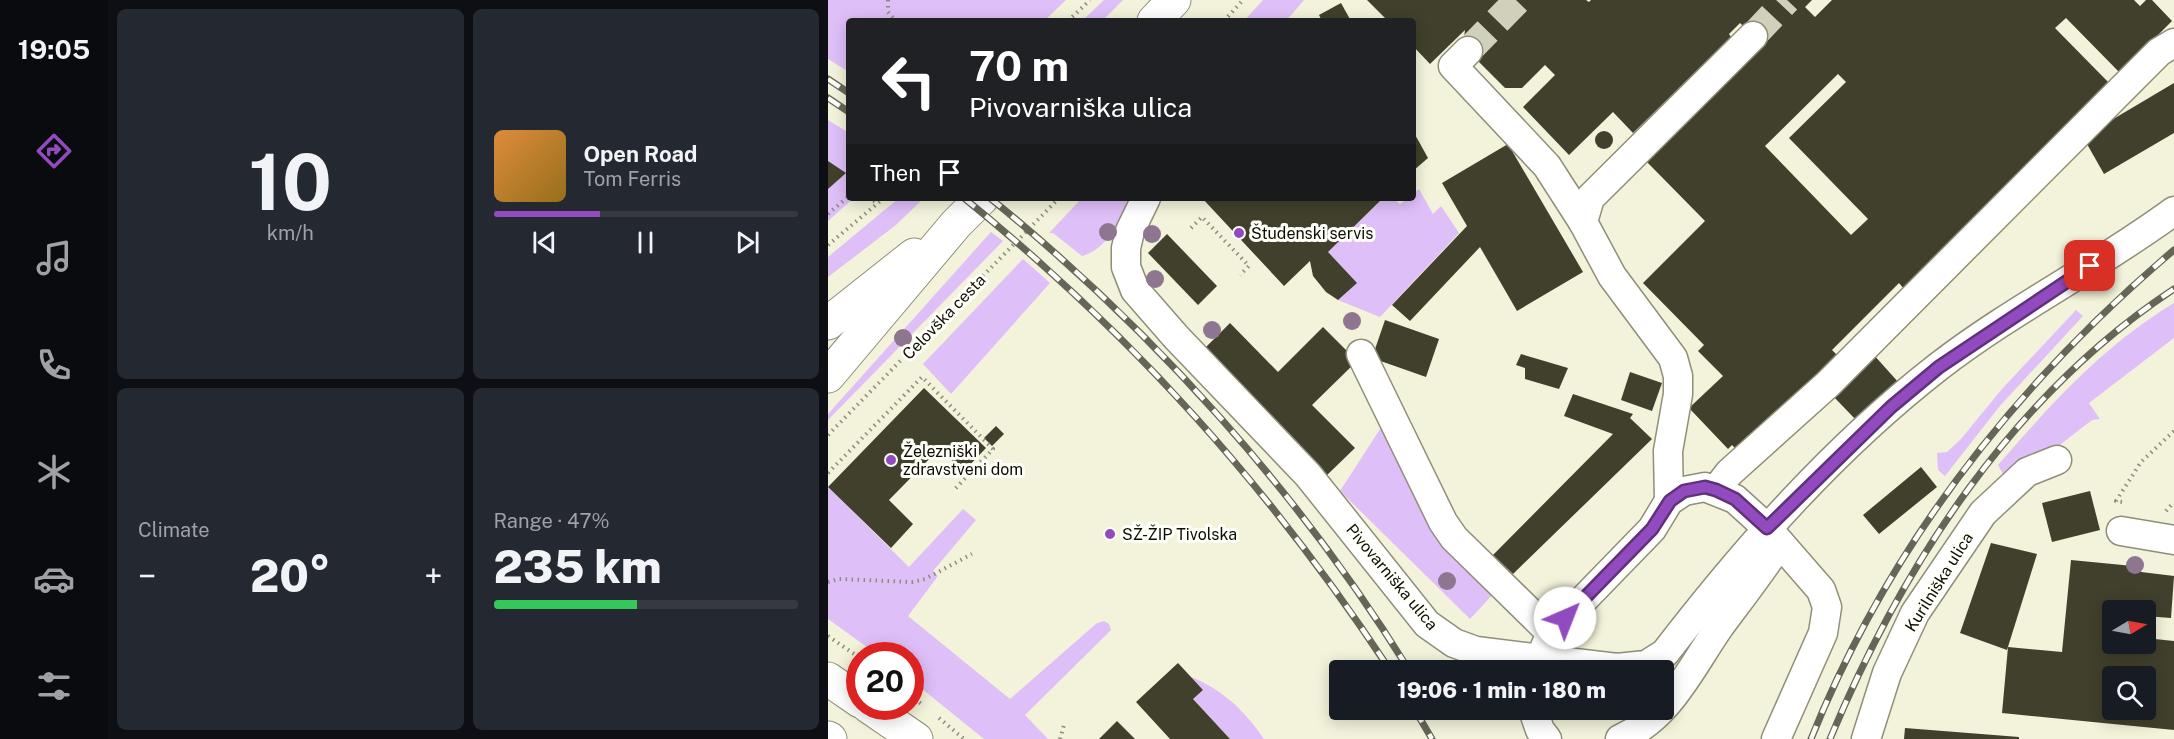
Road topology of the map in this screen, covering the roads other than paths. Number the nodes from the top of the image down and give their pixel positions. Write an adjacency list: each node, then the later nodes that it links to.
1 (1174, 0): 2 (main road)
2 (1157, 18)
3 (1753, 36): 9 (street)
4 (2174, 43): 17 (street)
5 (1468, 51): 9 (street)
6 (979, 201): 10 (main road)
7 (1145, 201): 22 (street, Pivovarniška ulica)
8 (2174, 211): 20 (street, Pivovarniška ulica)
9 (1582, 222): 18 (street)
10 (957, 224): 11 (main road); 15 (main road)
11 (870, 288): 12 (main road); 13 (main road)
12 (828, 297)
13 (828, 323)
14 (1361, 354): 22 (street)
15 (828, 376)
16 (2057, 460): 29 (street, Kurilniška ulica)
17 (1716, 490): 18 (street); 20 (street)
18 (1670, 501): 22 (street)
19 (2121, 531): 21 (street)
20 (1774, 536): 22 (street, Pivovarniška ulica); 27 (street); 28 (street)
21 (2174, 540)
22 (1542, 653)
23 (888, 720): 25 (main road)
24 (1536, 720): 26 (street)
25 (916, 739)
26 (1547, 739)
27 (1620, 739)
28 (1776, 739)
29 (1866, 739)

